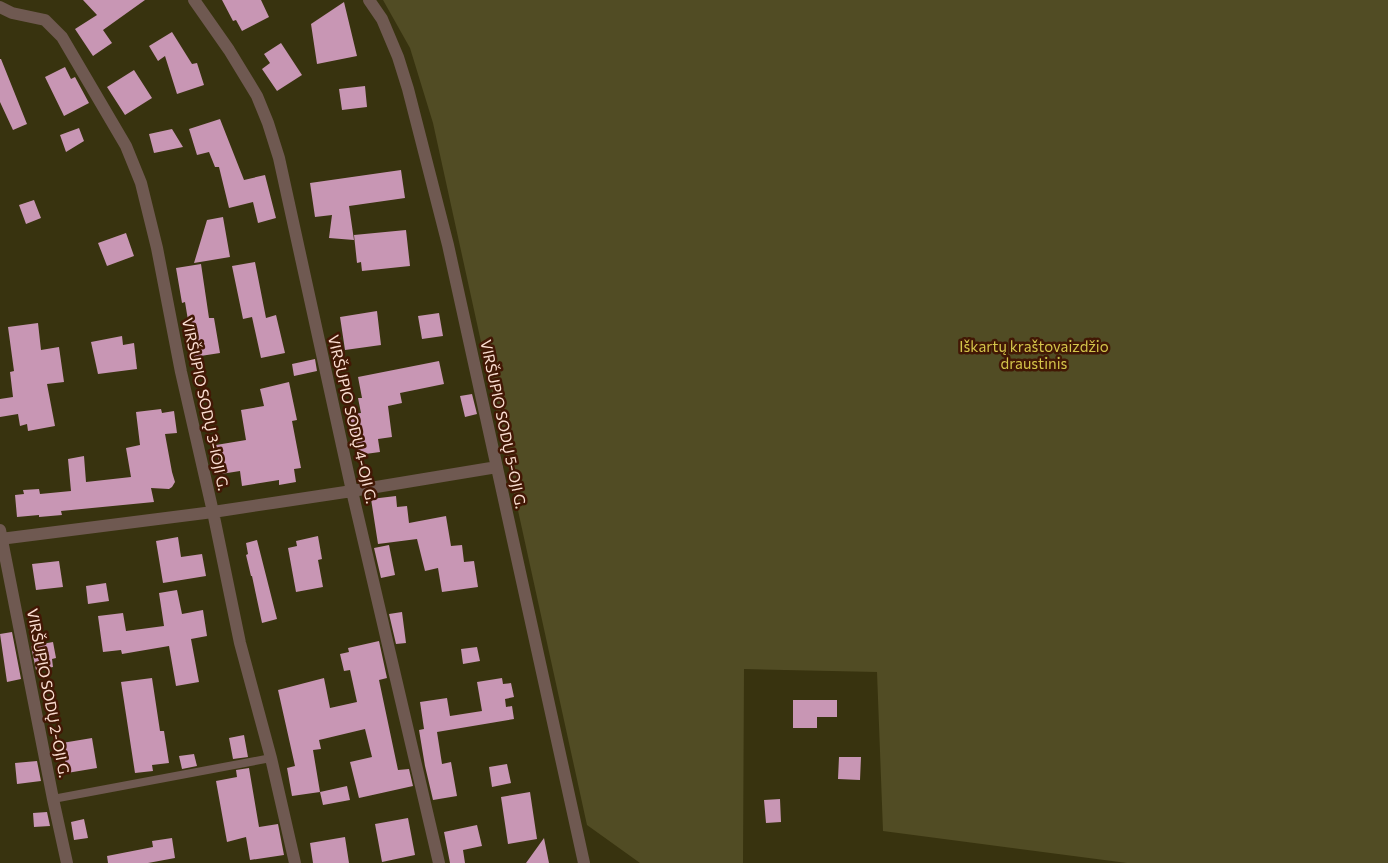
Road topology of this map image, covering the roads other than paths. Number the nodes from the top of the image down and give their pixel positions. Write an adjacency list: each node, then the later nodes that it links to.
1 (194, 0): 5 (street, VIRŠUPIO SODŲ 4-OJI G.)
2 (369, 0): 4 (street, VIRŠUPIO SODŲ 5-OJI G.)
3 (0, 7): 6 (street, VIRŠUPIO SODŲ 3-IOJI G.)
4 (497, 467): 5 (street); 13 (street, VIRŠUPIO SODŲ 5-OJI G.)
5 (352, 491): 6 (street); 12 (street, VIRŠUPIO SODŲ 4-OJI G.)
6 (213, 512): 7 (street); 8 (street, VIRŠUPIO SODŲ 3-IOJI G.)
7 (1, 536): 9 (street, VIRŠUPIO SODŲ 2-OJI G.)
8 (271, 758): 9 (lane); 11 (street, VIRŠUPIO SODŲ 3-IOJI G.)
9 (53, 799): 10 (street, VIRŠUPIO SODŲ 2-OJI G.)
10 (67, 863)
11 (295, 863)
12 (438, 863)
13 (584, 863)

